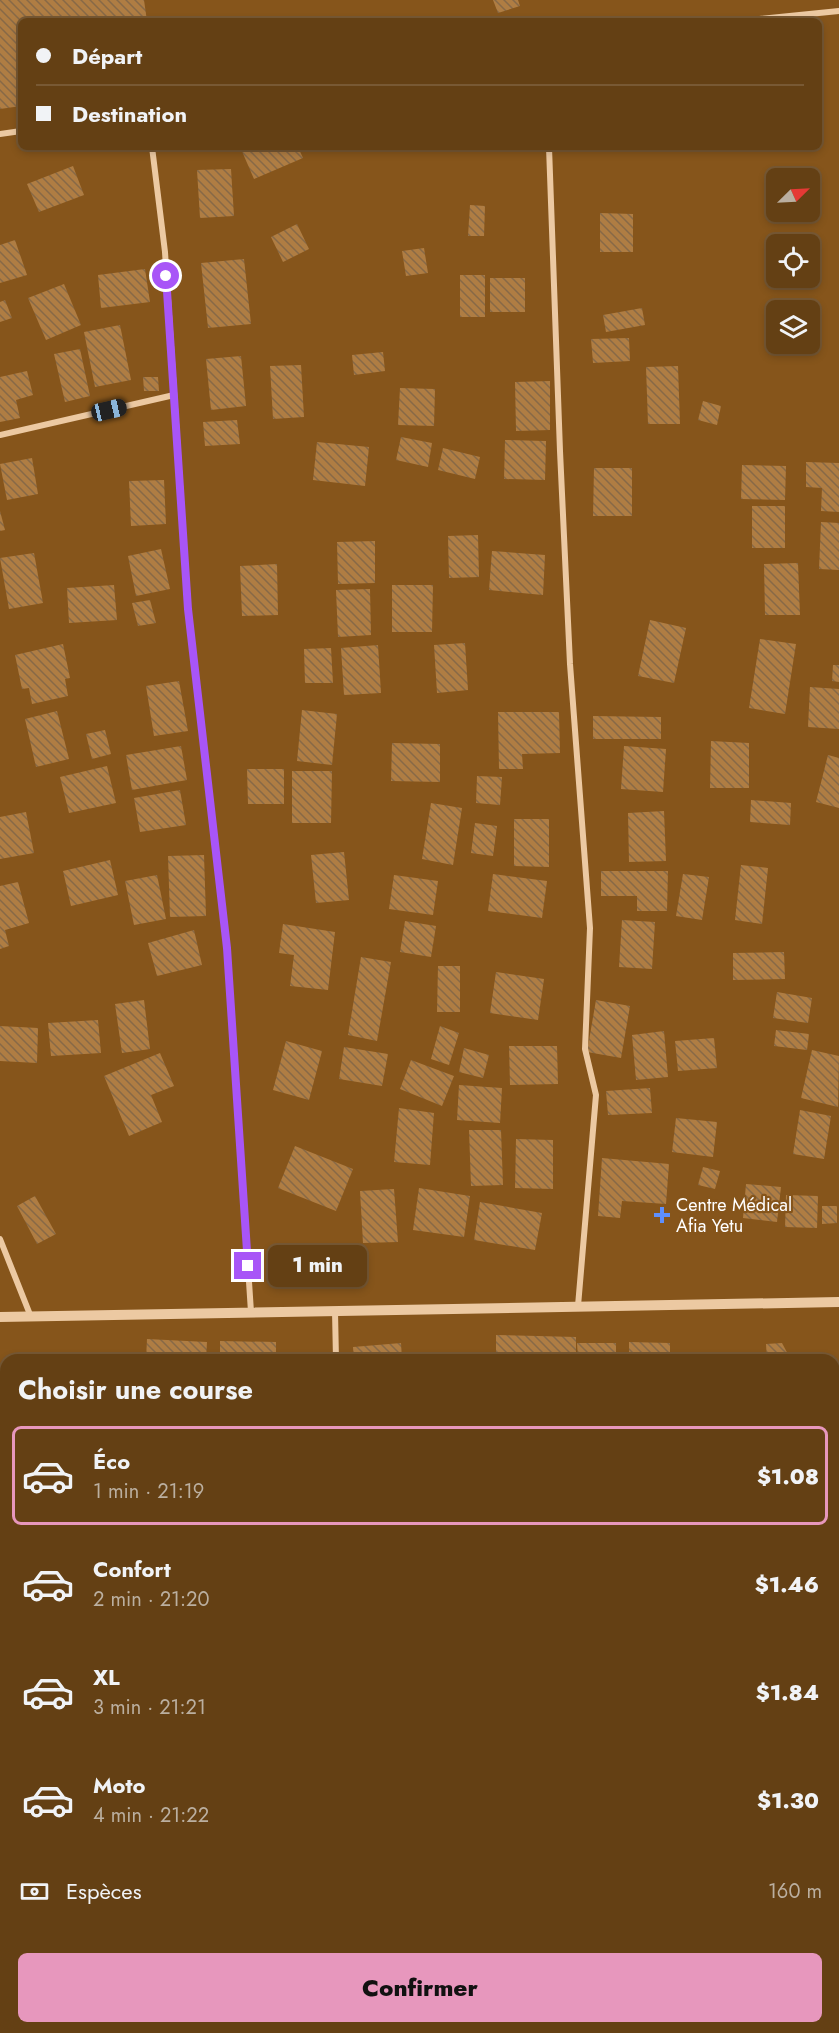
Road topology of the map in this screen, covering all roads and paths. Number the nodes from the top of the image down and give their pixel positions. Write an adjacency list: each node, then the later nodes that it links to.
1 (839, 11): 2 (street)
2 (770, 18)
3 (18, 131): 4 (street)
4 (0, 134)
5 (152, 150): 7 (street)
6 (549, 150): 11 (street)
7 (174, 395): 8 (street); 13 (street)
8 (0, 435)
9 (0, 1239): 15 (street)
10 (839, 1302): 11 (street)
11 (578, 1306): 12 (street)
12 (335, 1311): 13 (street); 16 (street)
13 (251, 1312): 15 (street)
14 (0, 1317): 15 (street)
15 (31, 1317)
16 (336, 1354)

